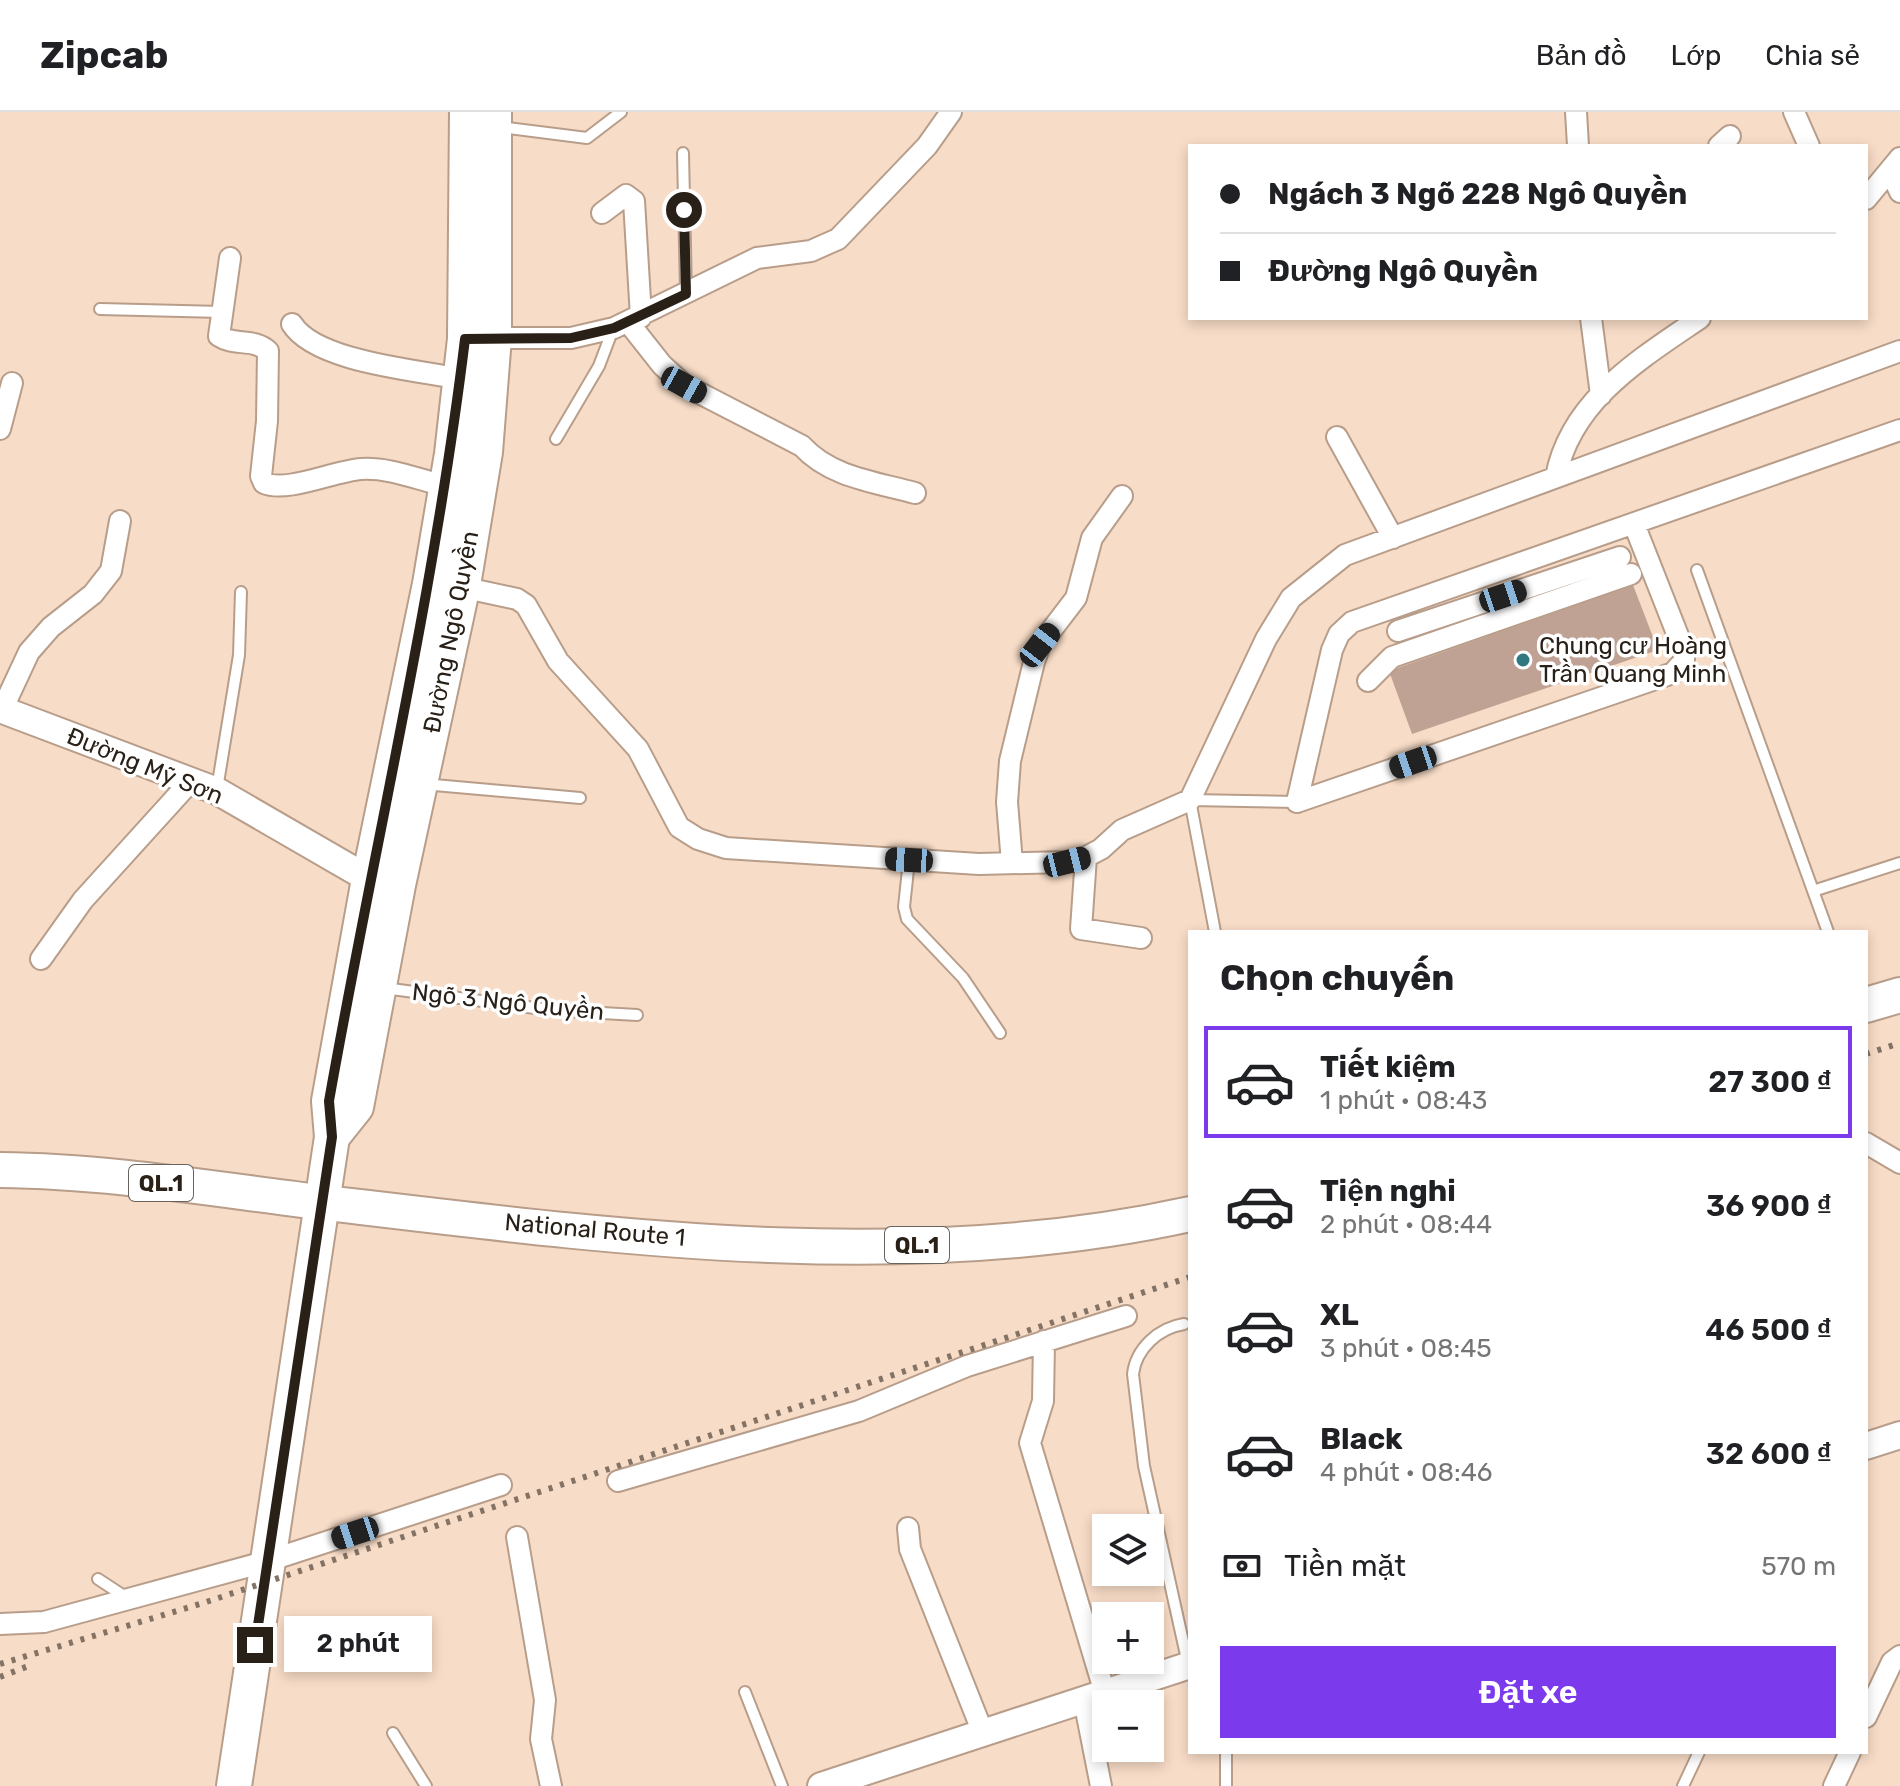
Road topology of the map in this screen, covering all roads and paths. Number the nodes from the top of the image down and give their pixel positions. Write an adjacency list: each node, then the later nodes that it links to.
1 (621, 112): 5 (lane)
2 (951, 112): 14 (street)
3 (1576, 112): 6 (street)
4 (1794, 112): 7 (street)
5 (485, 117): 21 (main road, Đường Ngô Quyền)
6 (1578, 144)
7 (1808, 144)
8 (683, 153): 14 (lane)
9 (1895, 164): 10 (street); 11 (street)
10 (1900, 192)
11 (1868, 197)
12 (602, 213): 19 (street)
13 (230, 258): 16 (street)
14 (686, 294): 19 (street)
15 (100, 309): 16 (lane)
16 (222, 312): 31 (street)
17 (1591, 320): 25 (street)
18 (1697, 320): 25 (street)
19 (628, 322): 21 (street); 29 (lane); 32 (street)
20 (292, 324): 23 (street)
21 (480, 338): 23 (main road, Đường Ngô Quyền); 41 (main road, Đường Ngô Quyền)
22 (1900, 351): 30 (street)
23 (461, 379): 31 (main road, Đường Ngô Quyền)
24 (12, 383): 26 (street)
25 (1601, 395): 30 (street)
26 (0, 429)
27 (1900, 430): 35 (street)
28 (1337, 437): 36 (street)
29 (556, 439)
30 (1556, 477): 36 (street)
31 (446, 486): 41 (main road, Đường Ngô Quyền)
32 (915, 493)
33 (1122, 496): 61 (street)
34 (120, 521): 52 (street)
35 (1634, 524): 37 (street); 58 (street)
36 (1393, 538): 57 (street)
37 (1549, 553): 40 (street); 42 (street)
38 (1626, 565): 42 (street)
39 (1697, 570): 64 (lane)
40 (1496, 572): 44 (street); 45 (street)
41 (446, 585): 54 (main road, Đường Ngô Quyền); 60 (street); 63 (main road, Đường Ngô Quyền)
42 (1561, 588): 44 (street); 47 (street)
43 (241, 592): 55 (lane)
44 (1503, 596): 46 (street); 47 (street)
45 (1392, 608): 48 (street); 58 (street)
46 (1451, 614): 48 (street); 49 (street)
47 (1511, 617): 49 (street)
48 (1398, 631): 50 (street)
49 (1458, 635): 50 (street)
50 (1403, 654): 51 (street)
51 (1368, 681)
52 (1, 710): 53 (street, Đường Mỹ Sơn)
53 (190, 782): 55 (street, Đường Mỹ Sơn); 68 (street)
54 (420, 784): 56 (lane); 63 (main road, Đường Ngô Quyền)
55 (217, 791): 63 (street, Đường Mỹ Sơn)
56 (580, 798)
57 (1190, 800): 58 (lane); 59 (street); 65 (lane)
58 (1297, 802)
59 (1086, 857): 61 (street); 67 (street)
60 (909, 860): 61 (street); 73 (lane)
61 (1012, 863)
62 (1900, 863): 64 (lane)
63 (383, 882): 69 (main road, Đường Ngô Quyền); 74 (main road, Đường Ngô Quyền)
64 (1813, 891): 66 (lane)
65 (1215, 930)
66 (1827, 930)
67 (1141, 938)
68 (41, 959)
69 (379, 988): 72 (lane, Ngõ 3 Ngô Quyền); 74 (main road, Đường Ngô Quyền)
70 (1900, 995): 71 (main road)
71 (1868, 1004)
72 (637, 1015)
73 (1000, 1033)
74 (332, 1137): 78 (main road, Đường Ngô Quyền)
75 (1868, 1144): 76 (street)
76 (1900, 1163)
77 (0, 1170): 78 (main road, National Route 1 / QL.1)
78 (322, 1202): 79 (main road, National Route 1 / QL.1); 89 (main road, Đường Ngô Quyền)
79 (1188, 1214)
80 (1126, 1316): 82 (street)
81 (1184, 1324): 94 (lane)
82 (1044, 1341): 85 (street); 96 (street)
83 (1900, 1435): 84 (street)
84 (1868, 1445)
85 (618, 1481)
86 (501, 1485): 89 (street)
87 (908, 1528): 102 (street)
88 (517, 1537): 109 (street)
89 (268, 1561): 91 (street); 107 (main road, Đường Ngô Quyền)
90 (98, 1579): 91 (lane)
91 (129, 1599): 92 (street)
92 (0, 1624)
93 (1900, 1656): 100 (street)
94 (1188, 1662)
95 (1188, 1666): 97 (street)
96 (1092, 1690)
97 (1113, 1690)
98 (745, 1692): 110 (lane)
99 (1092, 1697): 102 (street)
100 (1868, 1713)
101 (393, 1733): 108 (lane)
102 (983, 1733): 111 (street)
103 (1226, 1754): 113 (lane)
104 (1698, 1754): 114 (lane)
105 (1849, 1754): 115 (street)
106 (1099, 1762): 112 (street)
107 (234, 1786)
108 (426, 1786)
109 (551, 1786)
110 (782, 1786)
111 (821, 1786)
112 (1101, 1786)
113 (1226, 1786)
114 (1683, 1786)
115 (1834, 1786)

